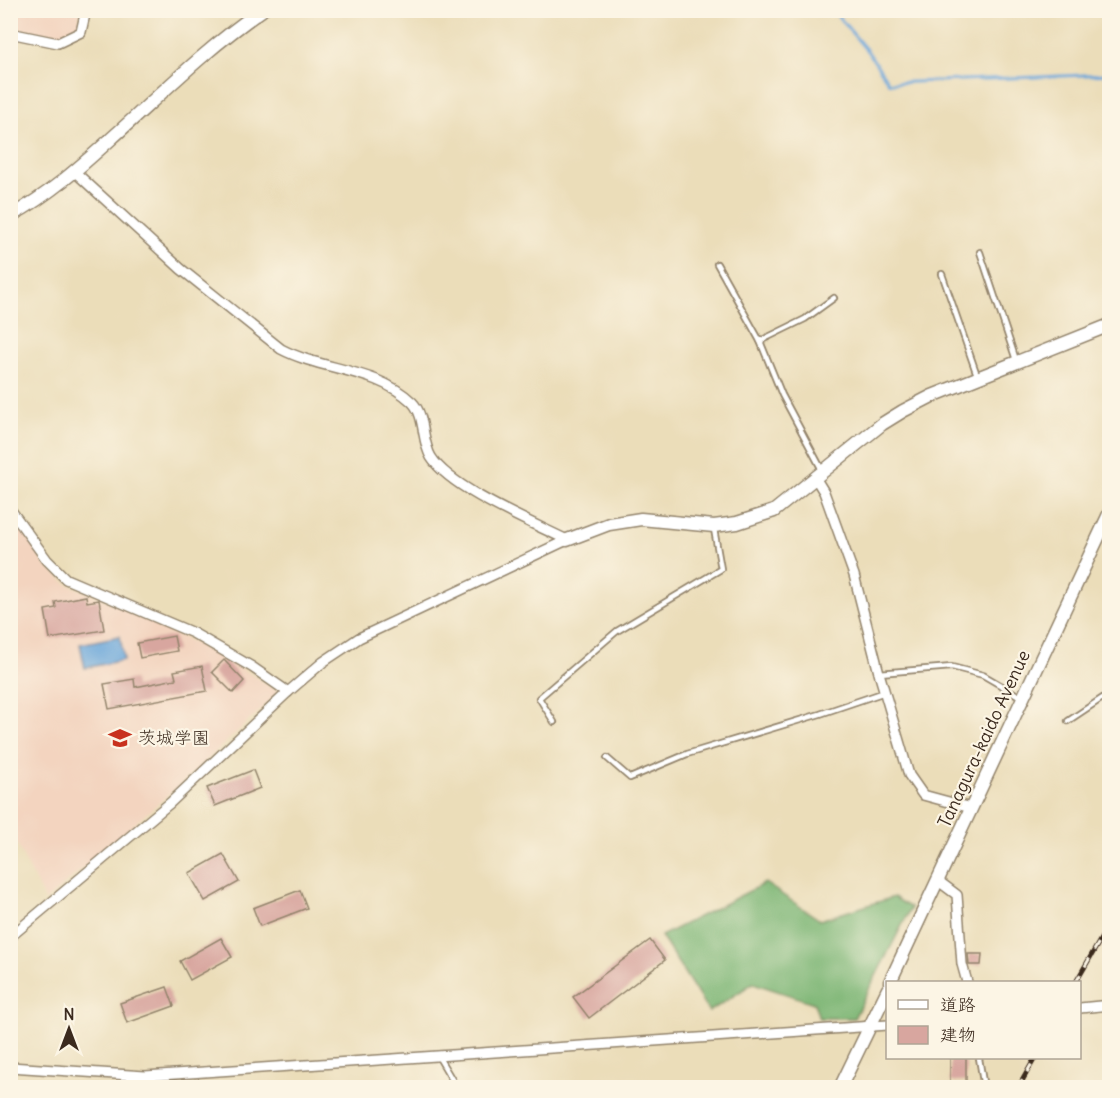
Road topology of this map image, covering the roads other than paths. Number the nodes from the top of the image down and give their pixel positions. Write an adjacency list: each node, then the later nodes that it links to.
1 (86, 10): 3 (street)
2 (262, 10): 4 (street)
3 (10, 33)
4 (75, 172): 5 (street); 18 (street)
5 (10, 216)
6 (980, 252): 12 (lane)
7 (717, 264): 11 (lane)
8 (942, 274): 13 (lane)
9 (834, 298): 11 (lane)
10 (1110, 325): 12 (street)
11 (760, 341): 14 (lane)
12 (1017, 363): 13 (street)
13 (978, 378): 14 (street)
14 (820, 476): 17 (street); 19 (street)
15 (10, 509): 20 (street)
16 (1110, 512): 23 (street, Tanagura-kaido Avenue)
17 (714, 526): 18 (street); 25 (lane)
18 (567, 540): 20 (street)
19 (879, 673): 21 (street); 23 (lane)
20 (288, 692): 29 (street)
21 (885, 692): 26 (lane); 27 (street)
22 (1110, 693): 24 (lane)
23 (1023, 698): 27 (street, Tanagura-kaido Avenue)
24 (1068, 721)
25 (554, 722)
26 (607, 758)
27 (971, 808): 28 (street, Tanagura-kaido Avenue)
28 (937, 880): 30 (street, Tanagura-kaido Avenue); 31 (street)
29 (10, 937)
30 (890, 981)
31 (967, 981)
32 (886, 993): 36 (street)
33 (1110, 1005): 34 (street)
34 (1081, 1008)
35 (886, 1025): 36 (street)
36 (870, 1026): 37 (street); 41 (street)
37 (437, 1055): 39 (street); 40 (lane)
38 (980, 1059): 42 (lane)
39 (10, 1067)
40 (457, 1088)
41 (840, 1088)
42 (984, 1088)

